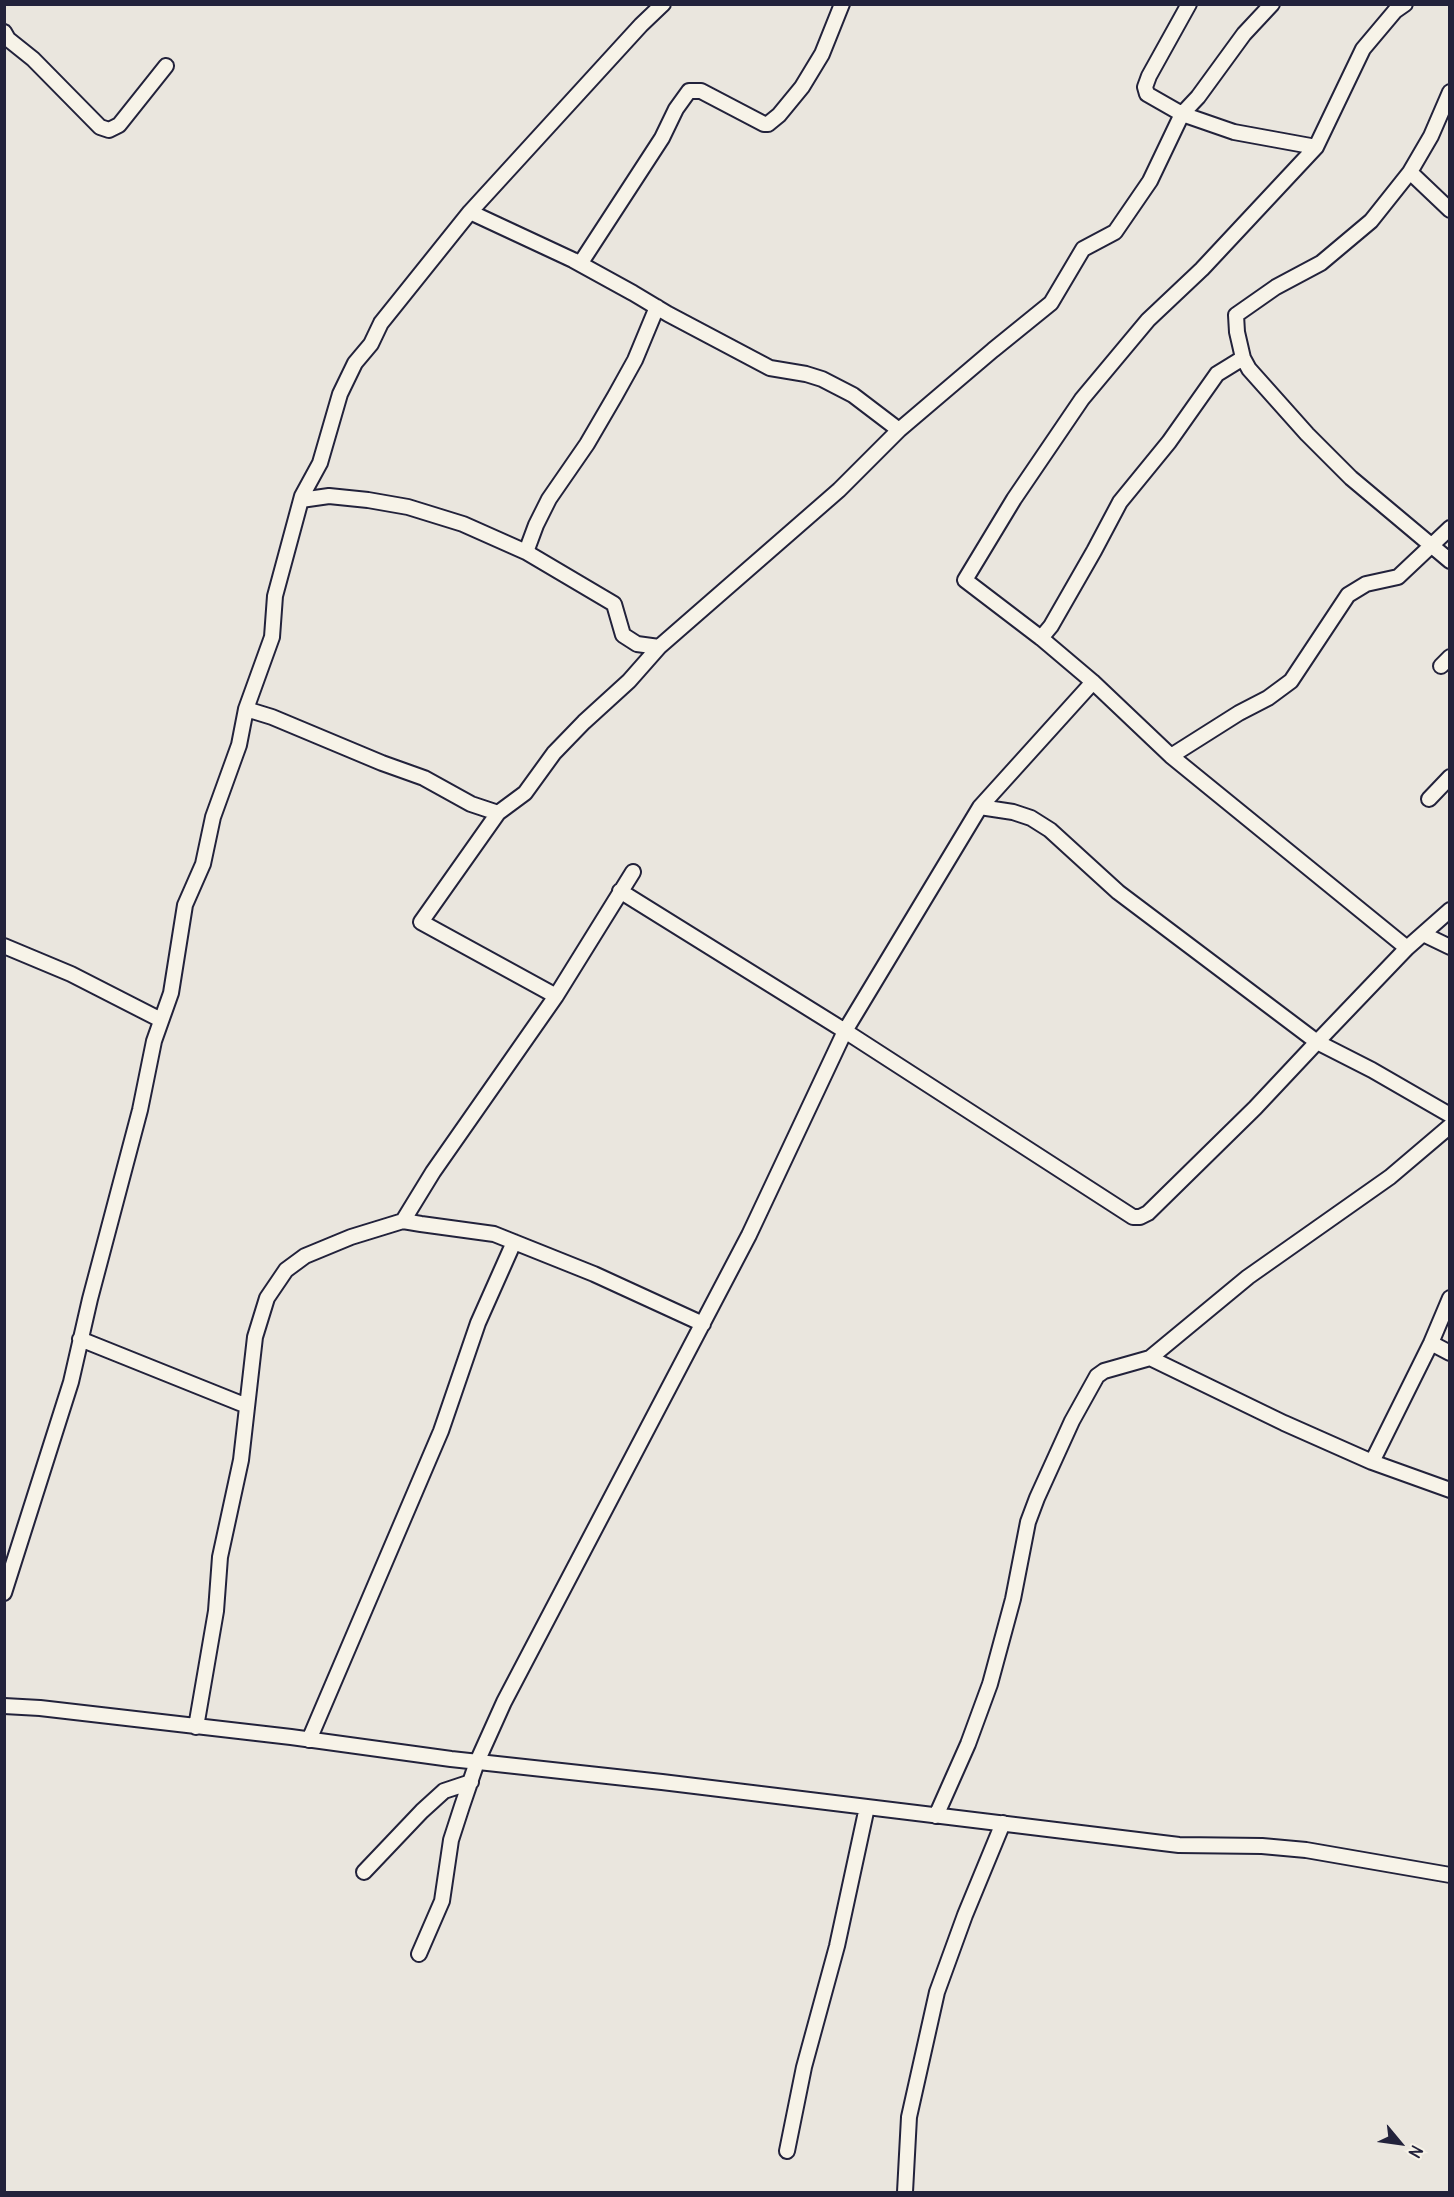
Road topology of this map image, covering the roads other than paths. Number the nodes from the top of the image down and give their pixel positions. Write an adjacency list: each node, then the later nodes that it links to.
1 (663, 4): 13 (street)
2 (842, 4): 14 (street)
3 (1189, 4): 9 (street)
4 (1272, 4): 9 (street)
5 (1405, 4): 10 (street)
6 (4, 32): 7 (street)
7 (166, 66)
8 (1449, 92): 11 (street)
9 (1182, 114): 10 (street); 17 (street)
10 (1316, 147): 23 (street)
11 (1410, 172): 12 (street); 16 (street)
12 (1449, 210)
13 (470, 212): 14 (street); 18 (street)
14 (580, 264): 15 (street)
15 (657, 307): 17 (street); 21 (street)
16 (1244, 358): 20 (street); 23 (street)
17 (899, 430): 24 (street)
18 (301, 500): 21 (street); 26 (street)
19 (1449, 528): 20 (street)
20 (1430, 545): 22 (street); 27 (street)
21 (526, 552): 24 (street)
22 (1449, 561)
23 (1041, 638): 25 (street)
24 (659, 647): 31 (street)
25 (1093, 682): 27 (street); 30 (street)
26 (246, 709): 31 (street); 40 (street)
27 (1171, 756): 37 (street)
28 (1449, 777): 29 (street)
29 (1429, 799)
30 (980, 807): 41 (street); 42 (street)
31 (498, 813): 39 (street)
32 (633, 872): 33 (street)
33 (621, 891): 39 (street); 41 (street)
34 (1449, 910): 35 (street)
35 (1424, 934): 37 (street); 38 (street)
36 (4, 946): 40 (street)
37 (1407, 948): 42 (street)
38 (1449, 948)
39 (556, 996): 45 (street)
40 (161, 1020): 49 (street)
41 (845, 1031): 42 (street); 48 (street)
42 (1317, 1042): 43 (street)
43 (1449, 1115)
44 (1449, 1126): 52 (street)
45 (403, 1221): 46 (street); 53 (street)
46 (514, 1242): 48 (street); 59 (street)
47 (1449, 1298): 50 (street)
48 (703, 1324): 60 (street)
49 (80, 1339): 53 (street); 56 (street)
50 (1431, 1343): 51 (street); 54 (street)
51 (1449, 1353)
52 (1150, 1358): 54 (street); 63 (street)
53 (247, 1406): 58 (street)
54 (1372, 1462): 55 (street)
55 (1449, 1490)
56 (4, 1593)
57 (4, 1706): 58 (street)
58 (196, 1727): 59 (street)
59 (309, 1740): 60 (street)
60 (477, 1762): 61 (street); 62 (street)
61 (471, 1782): 65 (street); 67 (street)
62 (867, 1808): 63 (street); 68 (street)
63 (936, 1816): 64 (street)
64 (1003, 1823): 66 (street); 69 (street)
65 (364, 1872)
66 (1449, 1875)
67 (419, 1954)
68 (787, 2151)
69 (904, 2193)

